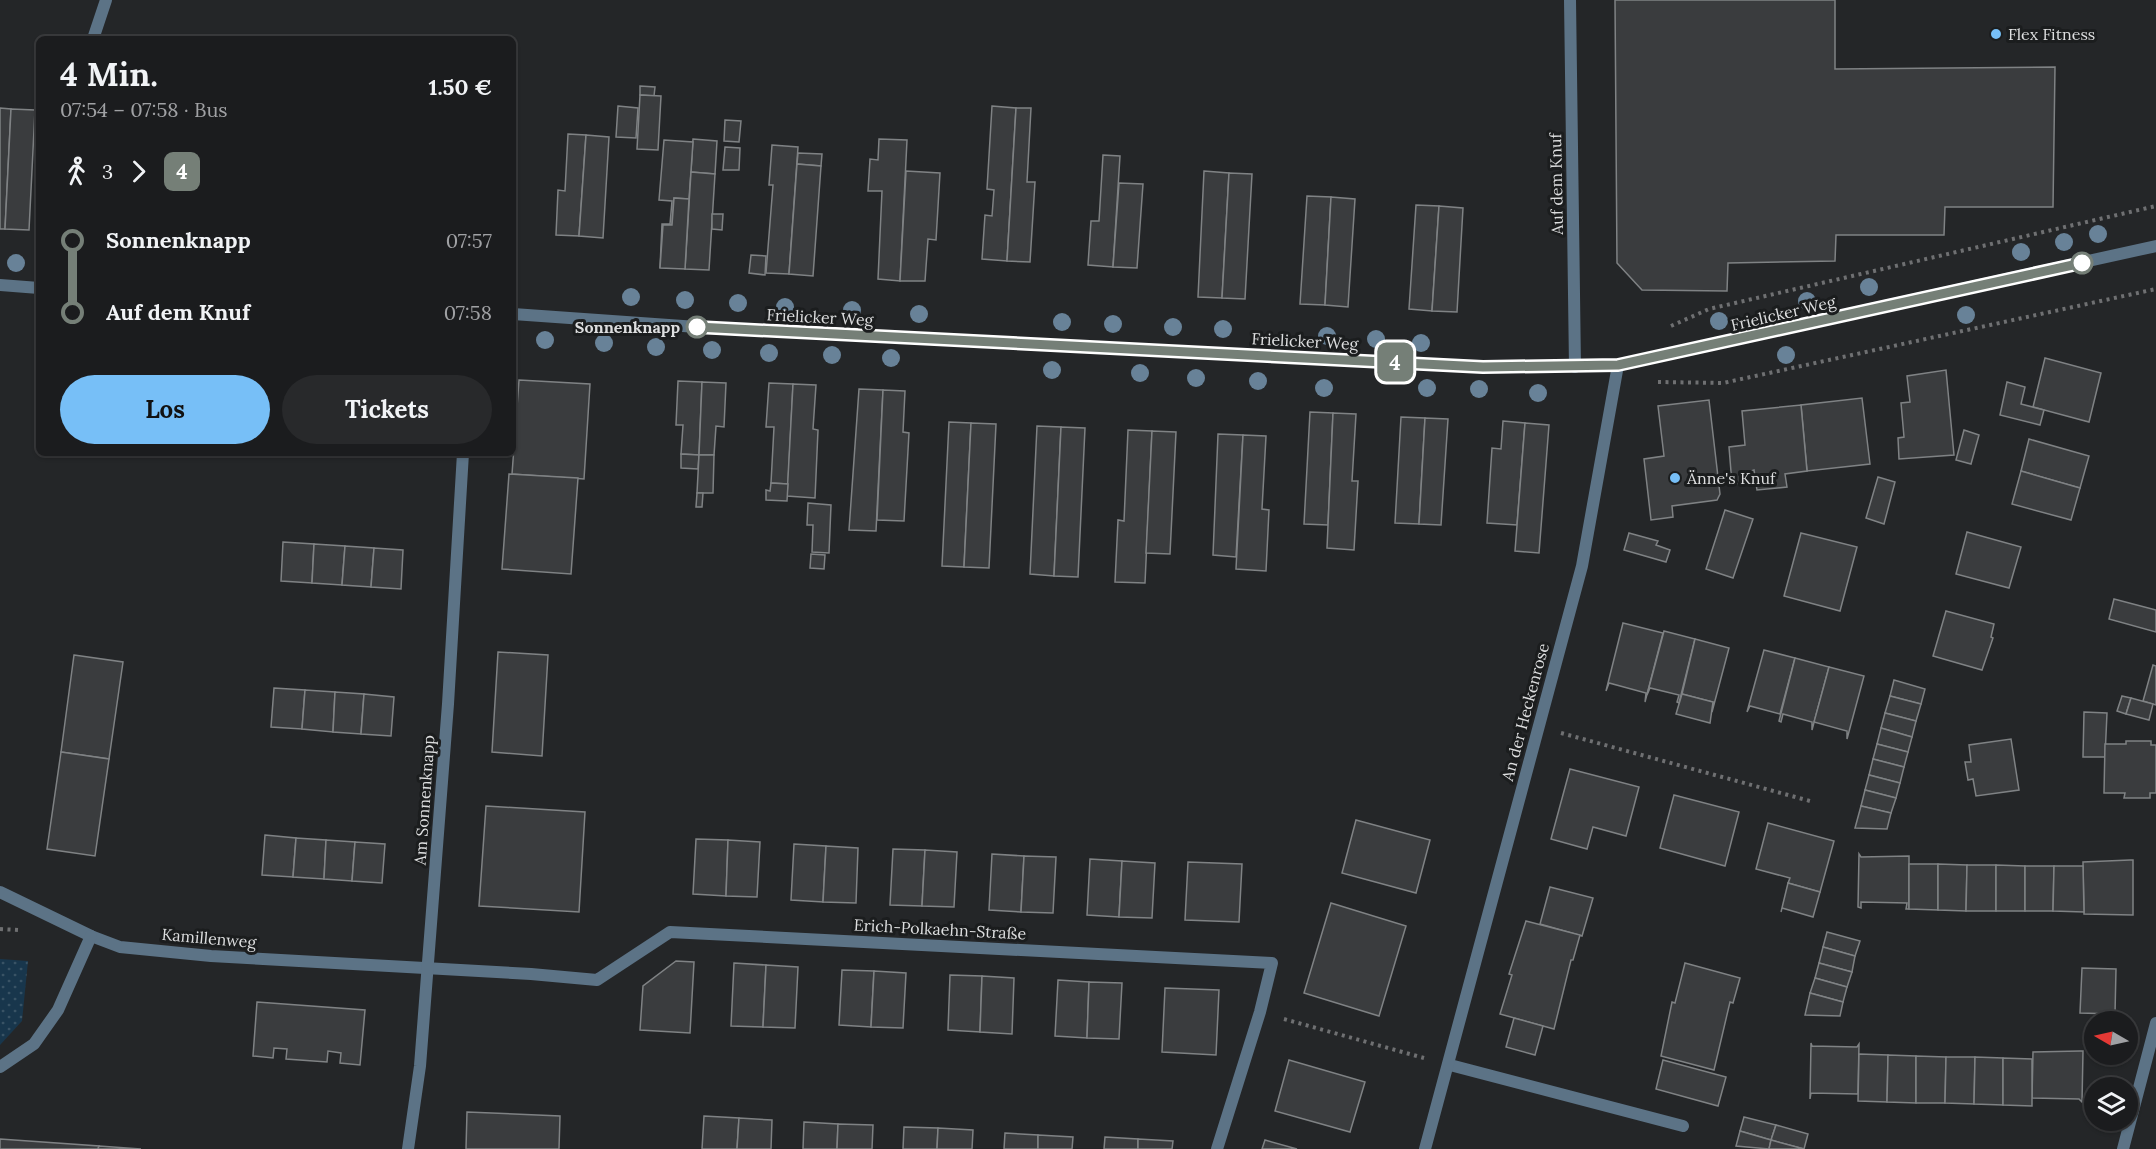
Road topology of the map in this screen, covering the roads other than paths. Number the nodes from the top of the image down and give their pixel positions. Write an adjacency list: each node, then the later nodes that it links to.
1 (106, 0): 3 (street)
2 (1570, 0): 9 (street, Auf dem Knuf)
3 (94, 36)
4 (2156, 246): 8 (street, Frielicker Weg)
5 (0, 285): 6 (street)
6 (36, 288)
7 (516, 314): 9 (street, Frielicker Weg)
8 (1618, 365): 9 (street, Frielicker Weg); 15 (street, An der Heckenrose)
9 (1575, 367)
10 (463, 456): 13 (street, Am Sonnenknapp)
11 (0, 892): 12 (street, Kamillenweg)
12 (91, 936): 13 (street, Kamillenweg); 16 (street)
13 (427, 970): 18 (street, Am Sonnenknapp); 19 (street, Erich-Polkaehn-Straße)
14 (2156, 1023): 21 (street)
15 (1450, 1065): 17 (street); 20 (street, An der Heckenrose)
16 (0, 1067)
17 (1683, 1126)
18 (408, 1149)
19 (1217, 1149)
20 (1425, 1149)
21 (2123, 1149)

